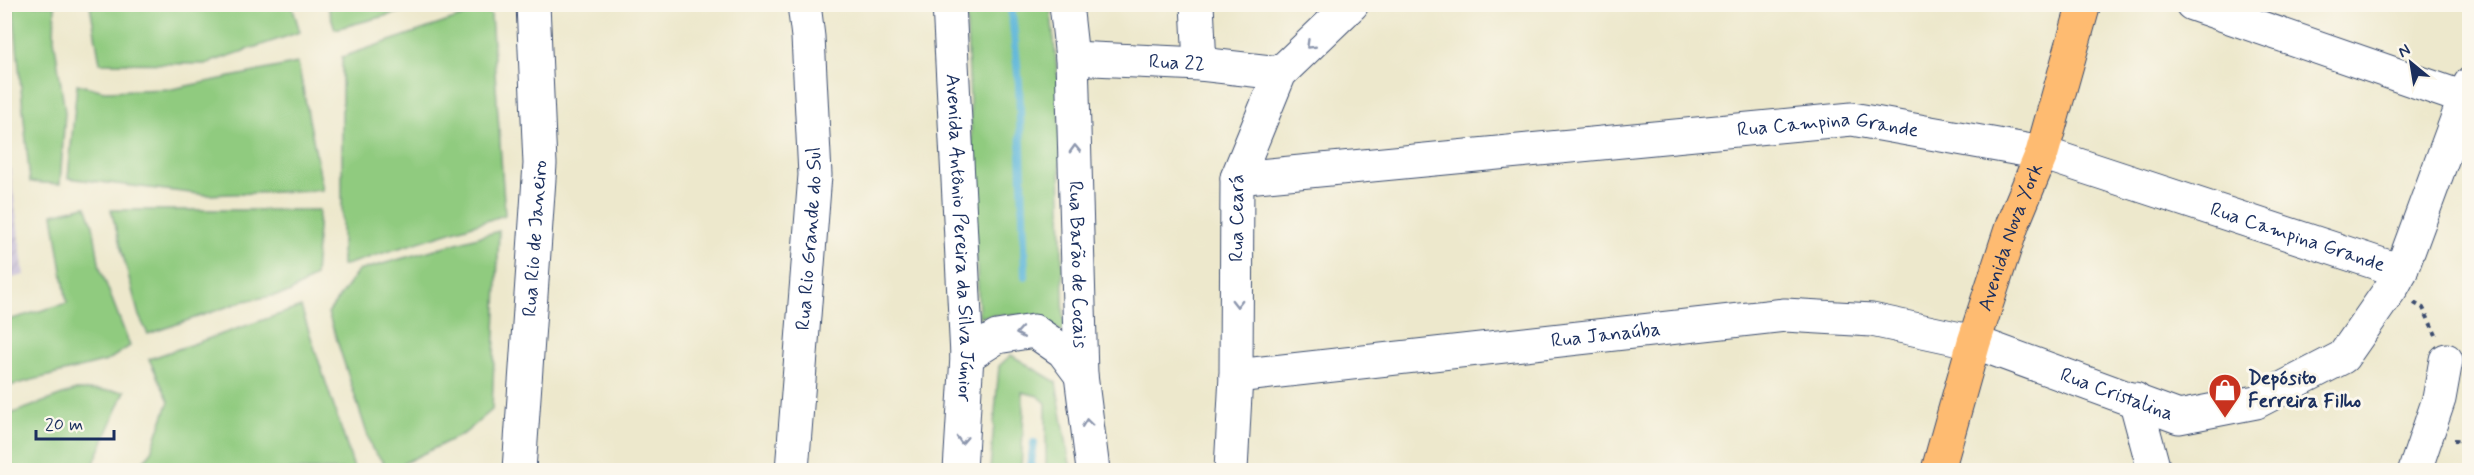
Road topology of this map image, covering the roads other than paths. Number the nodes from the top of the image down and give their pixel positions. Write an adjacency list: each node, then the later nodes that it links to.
1 (533, 4): 22 (street, Rua Rio de Janeiro)
2 (804, 4): 23 (street, Rua Rio Grande do Sul)
3 (950, 4): 17 (street, Avenida Antônio Pereira da Silva Júnior)
4 (1066, 4): 9 (street, Rua Barão de Cocais)
5 (1197, 4): 10 (street)
6 (1352, 4): 11 (street, Rua Ceará, one-way to 11)
7 (2084, 4): 13 (main road, Avenida Nova York)
8 (2192, 4): 12 (street)
9 (1072, 58): 10 (street, Rua 22); 19 (street, Rua Barão de Cocais, one-way to 9)
10 (1200, 64): 11 (street, Rua 22)
11 (1280, 73): 14 (street, Rua Ceará)
12 (2466, 91): 15 (street, Rua Cristalina)
13 (2042, 153): 14 (street, Rua Campina Grande); 15 (street, Rua Campina Grande); 16 (main road, Avenida Nova York)
14 (1237, 178): 20 (street, Rua Ceará, one-way to 20)
15 (2397, 277): 21 (street, Rua Cristalina)
16 (1974, 342): 20 (street, Rua Janaúba); 21 (street, Rua Cristalina); 27 (main road, Avenida Nova York)
17 (967, 356): 19 (street, one-way to 17); 24 (street, Avenida Antônio Pereira da Silva Júnior, one-way to 24)
18 (2446, 360): 29 (street)
19 (1081, 375): 25 (street, Rua Barão de Cocais, one-way to 19)
20 (1236, 376): 26 (street, Rua Ceará)
21 (2135, 399): 28 (street)
22 (519, 471)
23 (792, 471)
24 (960, 471)
25 (1093, 471)
26 (1231, 471)
27 (1938, 471)
28 (2154, 471)
29 (2415, 471)

